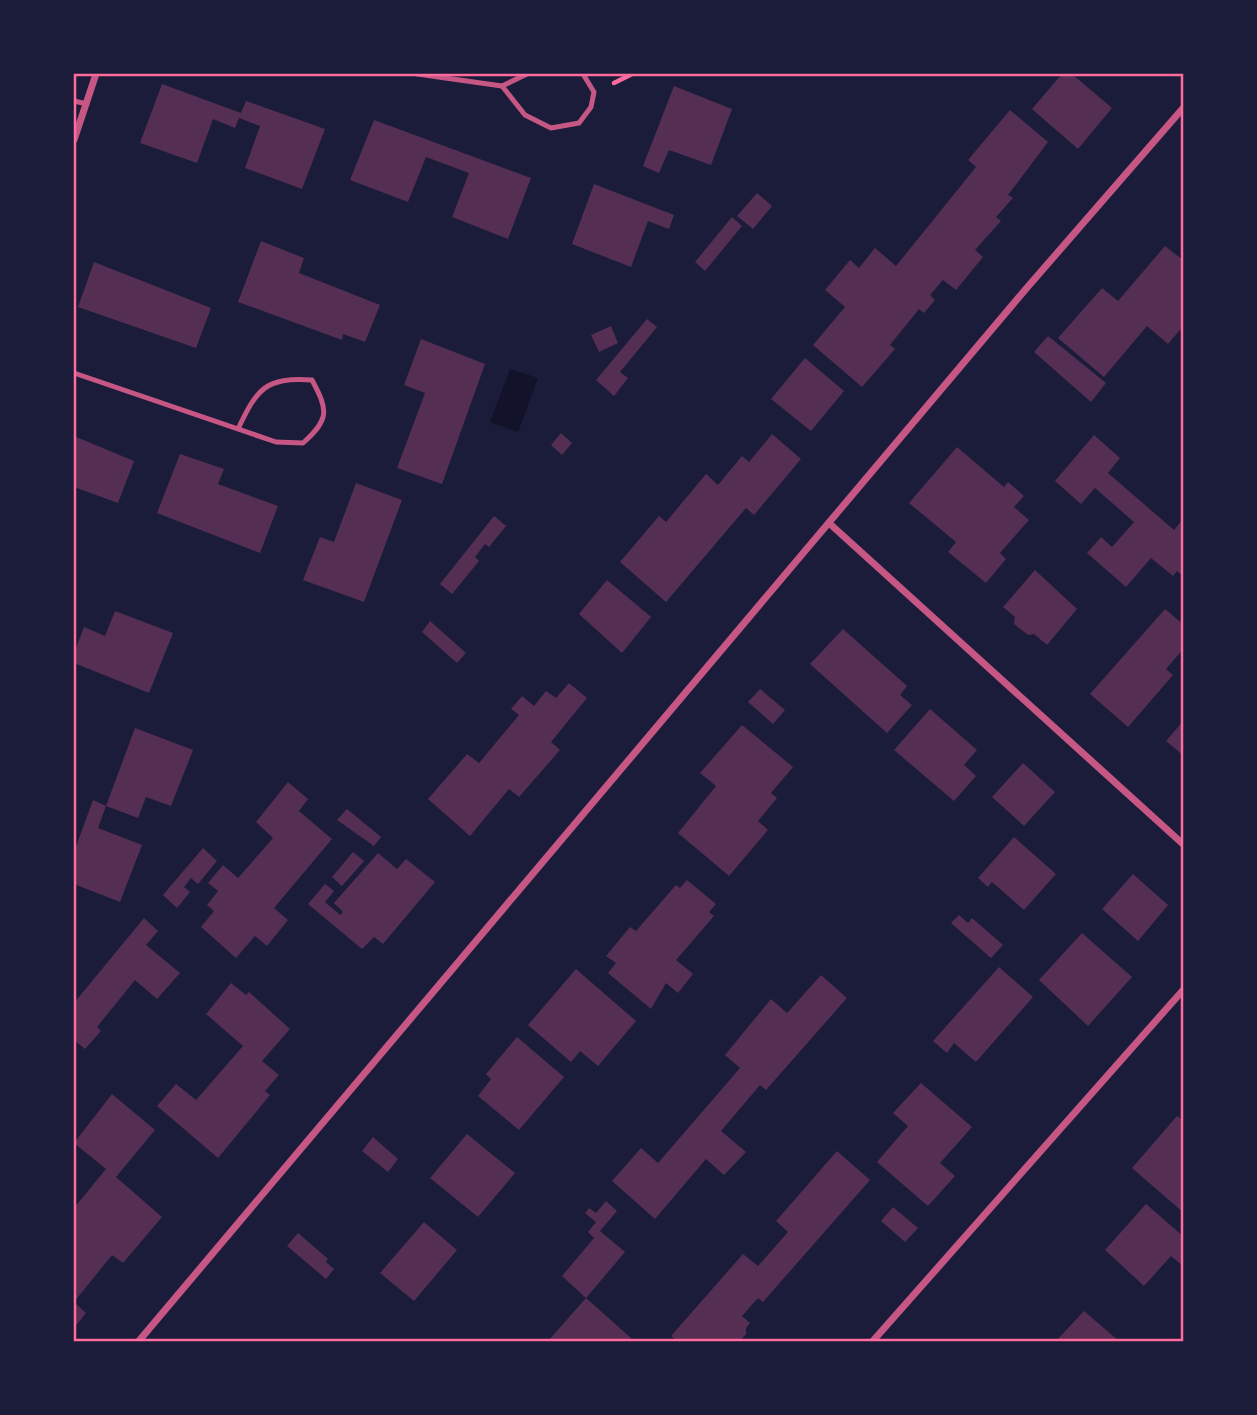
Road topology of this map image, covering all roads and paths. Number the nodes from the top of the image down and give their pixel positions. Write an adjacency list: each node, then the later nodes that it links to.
1 (96, 74): 7 (street)
2 (417, 74): 5 (lane)
3 (527, 74): 5 (lane)
4 (583, 74): 5 (lane)
5 (502, 86)
6 (74, 101): 7 (lane)
7 (87, 104): 9 (street)
8 (1184, 107): 12 (street)
9 (74, 140)
10 (74, 373): 11 (lane)
11 (238, 429): 11 (lane)
12 (829, 523): 13 (street); 15 (street)
13 (1184, 845)
14 (1184, 989): 16 (street)
15 (138, 1342)
16 (872, 1342)

